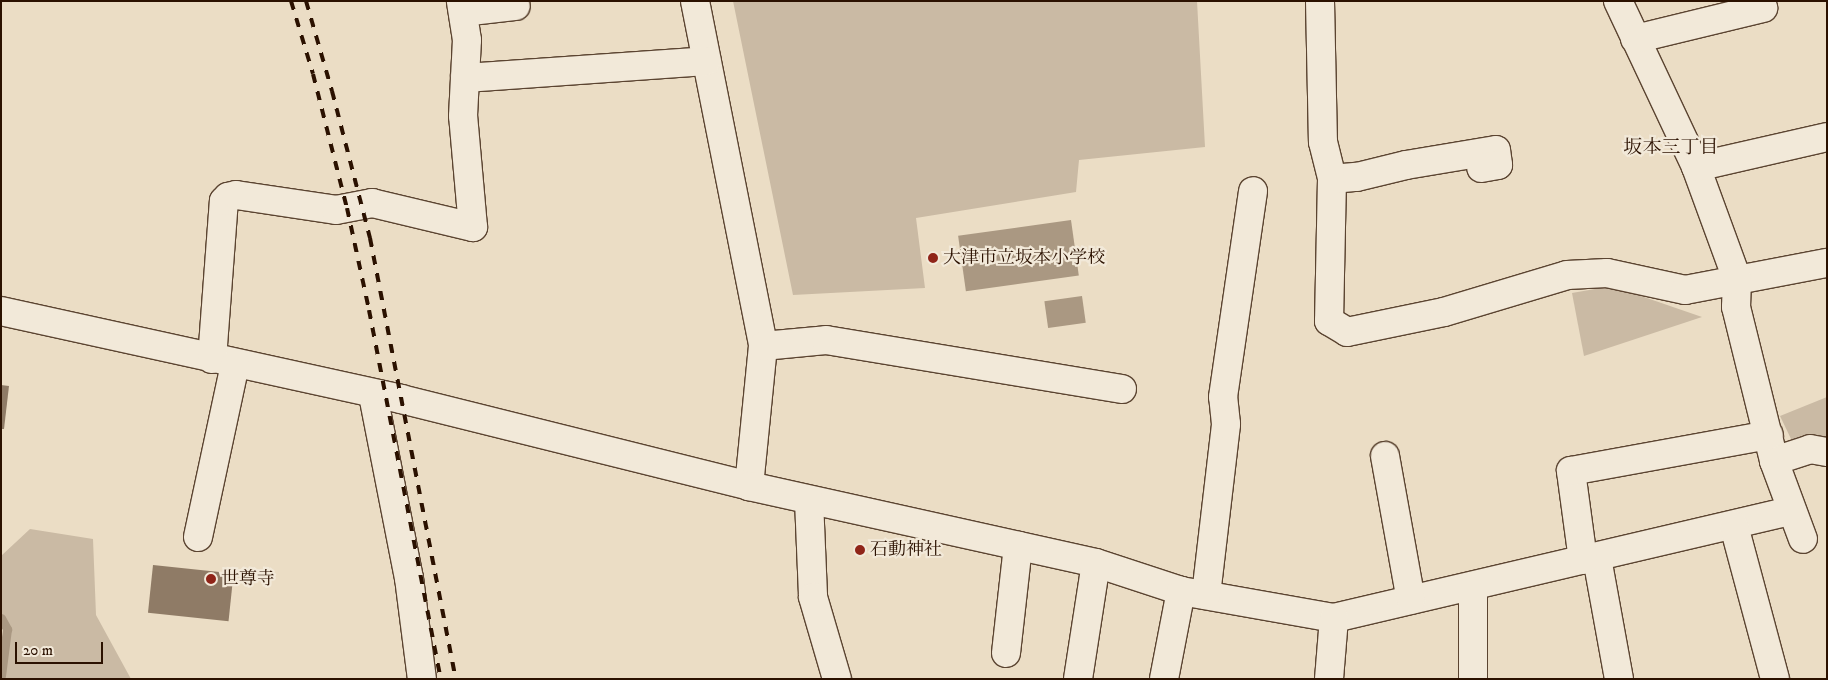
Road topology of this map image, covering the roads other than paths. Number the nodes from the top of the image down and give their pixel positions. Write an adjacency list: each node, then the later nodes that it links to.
1 (694, 1): 8 (street)
2 (1320, 1): 13 (street)
3 (1618, 1): 7 (street)
4 (462, 6): 5 (street); 9 (street)
5 (516, 6)
6 (1763, 8): 7 (street)
7 (1635, 39): 11 (street)
8 (706, 61): 9 (street); 18 (street)
9 (465, 78): 19 (street)
10 (1827, 138): 11 (street)
11 (1696, 167): 16 (street)
12 (1481, 168): 13 (street)
13 (1332, 178): 16 (street)
14 (1253, 191): 35 (street)
15 (1827, 263): 16 (street)
16 (1737, 279): 22 (street)
17 (1, 311): 19 (street)
18 (763, 346): 20 (street); 25 (street)
19 (223, 361): 21 (street); 29 (street)
20 (1122, 389)
21 (373, 395): 25 (street); 39 (street)
22 (1772, 448): 23 (street); 27 (street); 32 (street)
23 (1827, 452)
24 (1385, 456): 36 (street)
25 (749, 486): 26 (street)
26 (809, 500): 31 (street); 40 (street)
27 (1791, 511): 28 (street); 30 (street)
28 (1734, 526): 32 (street); 46 (street)
29 (198, 537)
30 (1803, 539)
31 (1018, 546): 33 (street); 38 (street)
32 (1590, 559): 34 (street); 45 (street)
33 (1096, 563): 35 (street); 41 (street)
34 (1473, 587): 36 (street); 44 (street)
35 (1193, 593): 37 (street); 42 (street)
36 (1411, 600): 37 (street)
37 (1334, 618): 43 (street)
38 (1006, 653)
39 (422, 679)
40 (837, 679)
41 (1078, 679)
42 (1164, 679)
43 (1329, 679)
44 (1473, 679)
45 (1619, 679)
46 (1775, 679)

